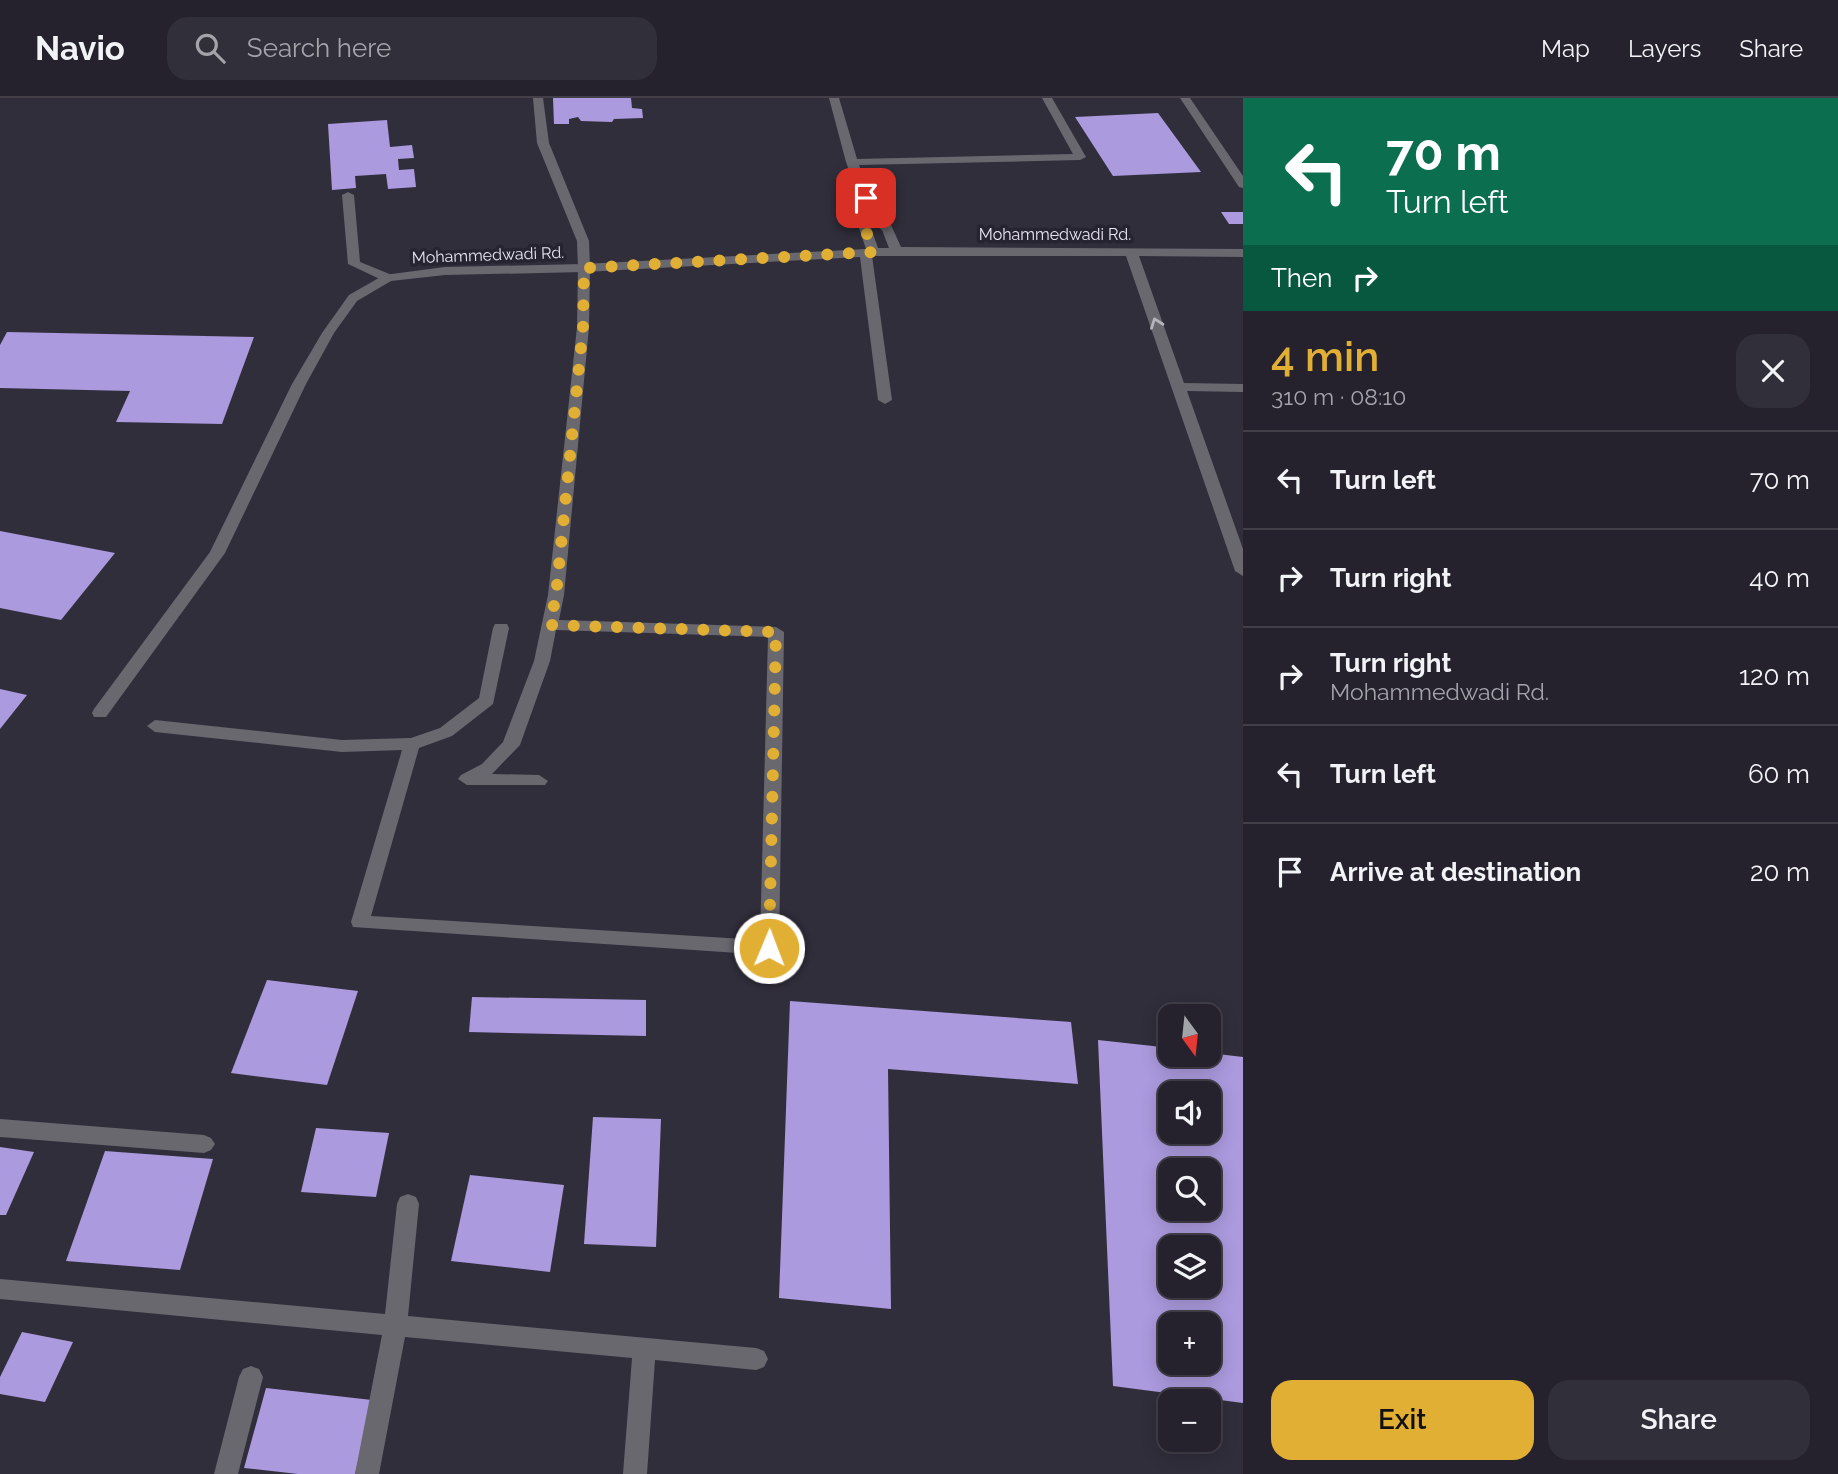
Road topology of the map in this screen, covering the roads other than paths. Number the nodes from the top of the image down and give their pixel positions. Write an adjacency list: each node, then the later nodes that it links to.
1 (538, 98): 13 (street)
2 (834, 98): 5 (street)
3 (1047, 98): 5 (street)
4 (1185, 98): 6 (street)
5 (852, 162): 8 (street)
6 (1243, 185)
7 (348, 195): 14 (street)
8 (872, 216): 9 (street); 11 (street)
9 (895, 251): 10 (street, Mohammedwadi Rd.); 11 (street, Mohammedwadi Rd.)
10 (1131, 251): 12 (street, Mohammedwadi Rd.); 15 (street, one-way to 10)
11 (869, 252): 13 (street, Mohammedwadi Rd.); 17 (street)
12 (1243, 253)
13 (584, 268): 14 (street, Mohammedwadi Rd.); 19 (street)
14 (388, 278): 21 (street, Mohammedwadi Rd.)
15 (1180, 387): 16 (street); 18 (street)
16 (1243, 388)
17 (886, 400)
18 (1243, 571)
19 (550, 625): 23 (street); 24 (street)
20 (500, 628): 23 (street)
21 (100, 713)
22 (155, 726): 23 (street)
23 (412, 744)
24 (540, 781)
25 (0, 1128): 26 (street)
26 (204, 1144)
27 (408, 1204): 29 (street)
28 (0, 1289): 29 (street)
29 (395, 1327): 30 (street); 34 (street)
30 (644, 1349): 31 (street); 35 (street)
31 (756, 1359)
32 (251, 1377): 33 (street)
33 (226, 1474)
34 (367, 1474)
35 (635, 1474)

